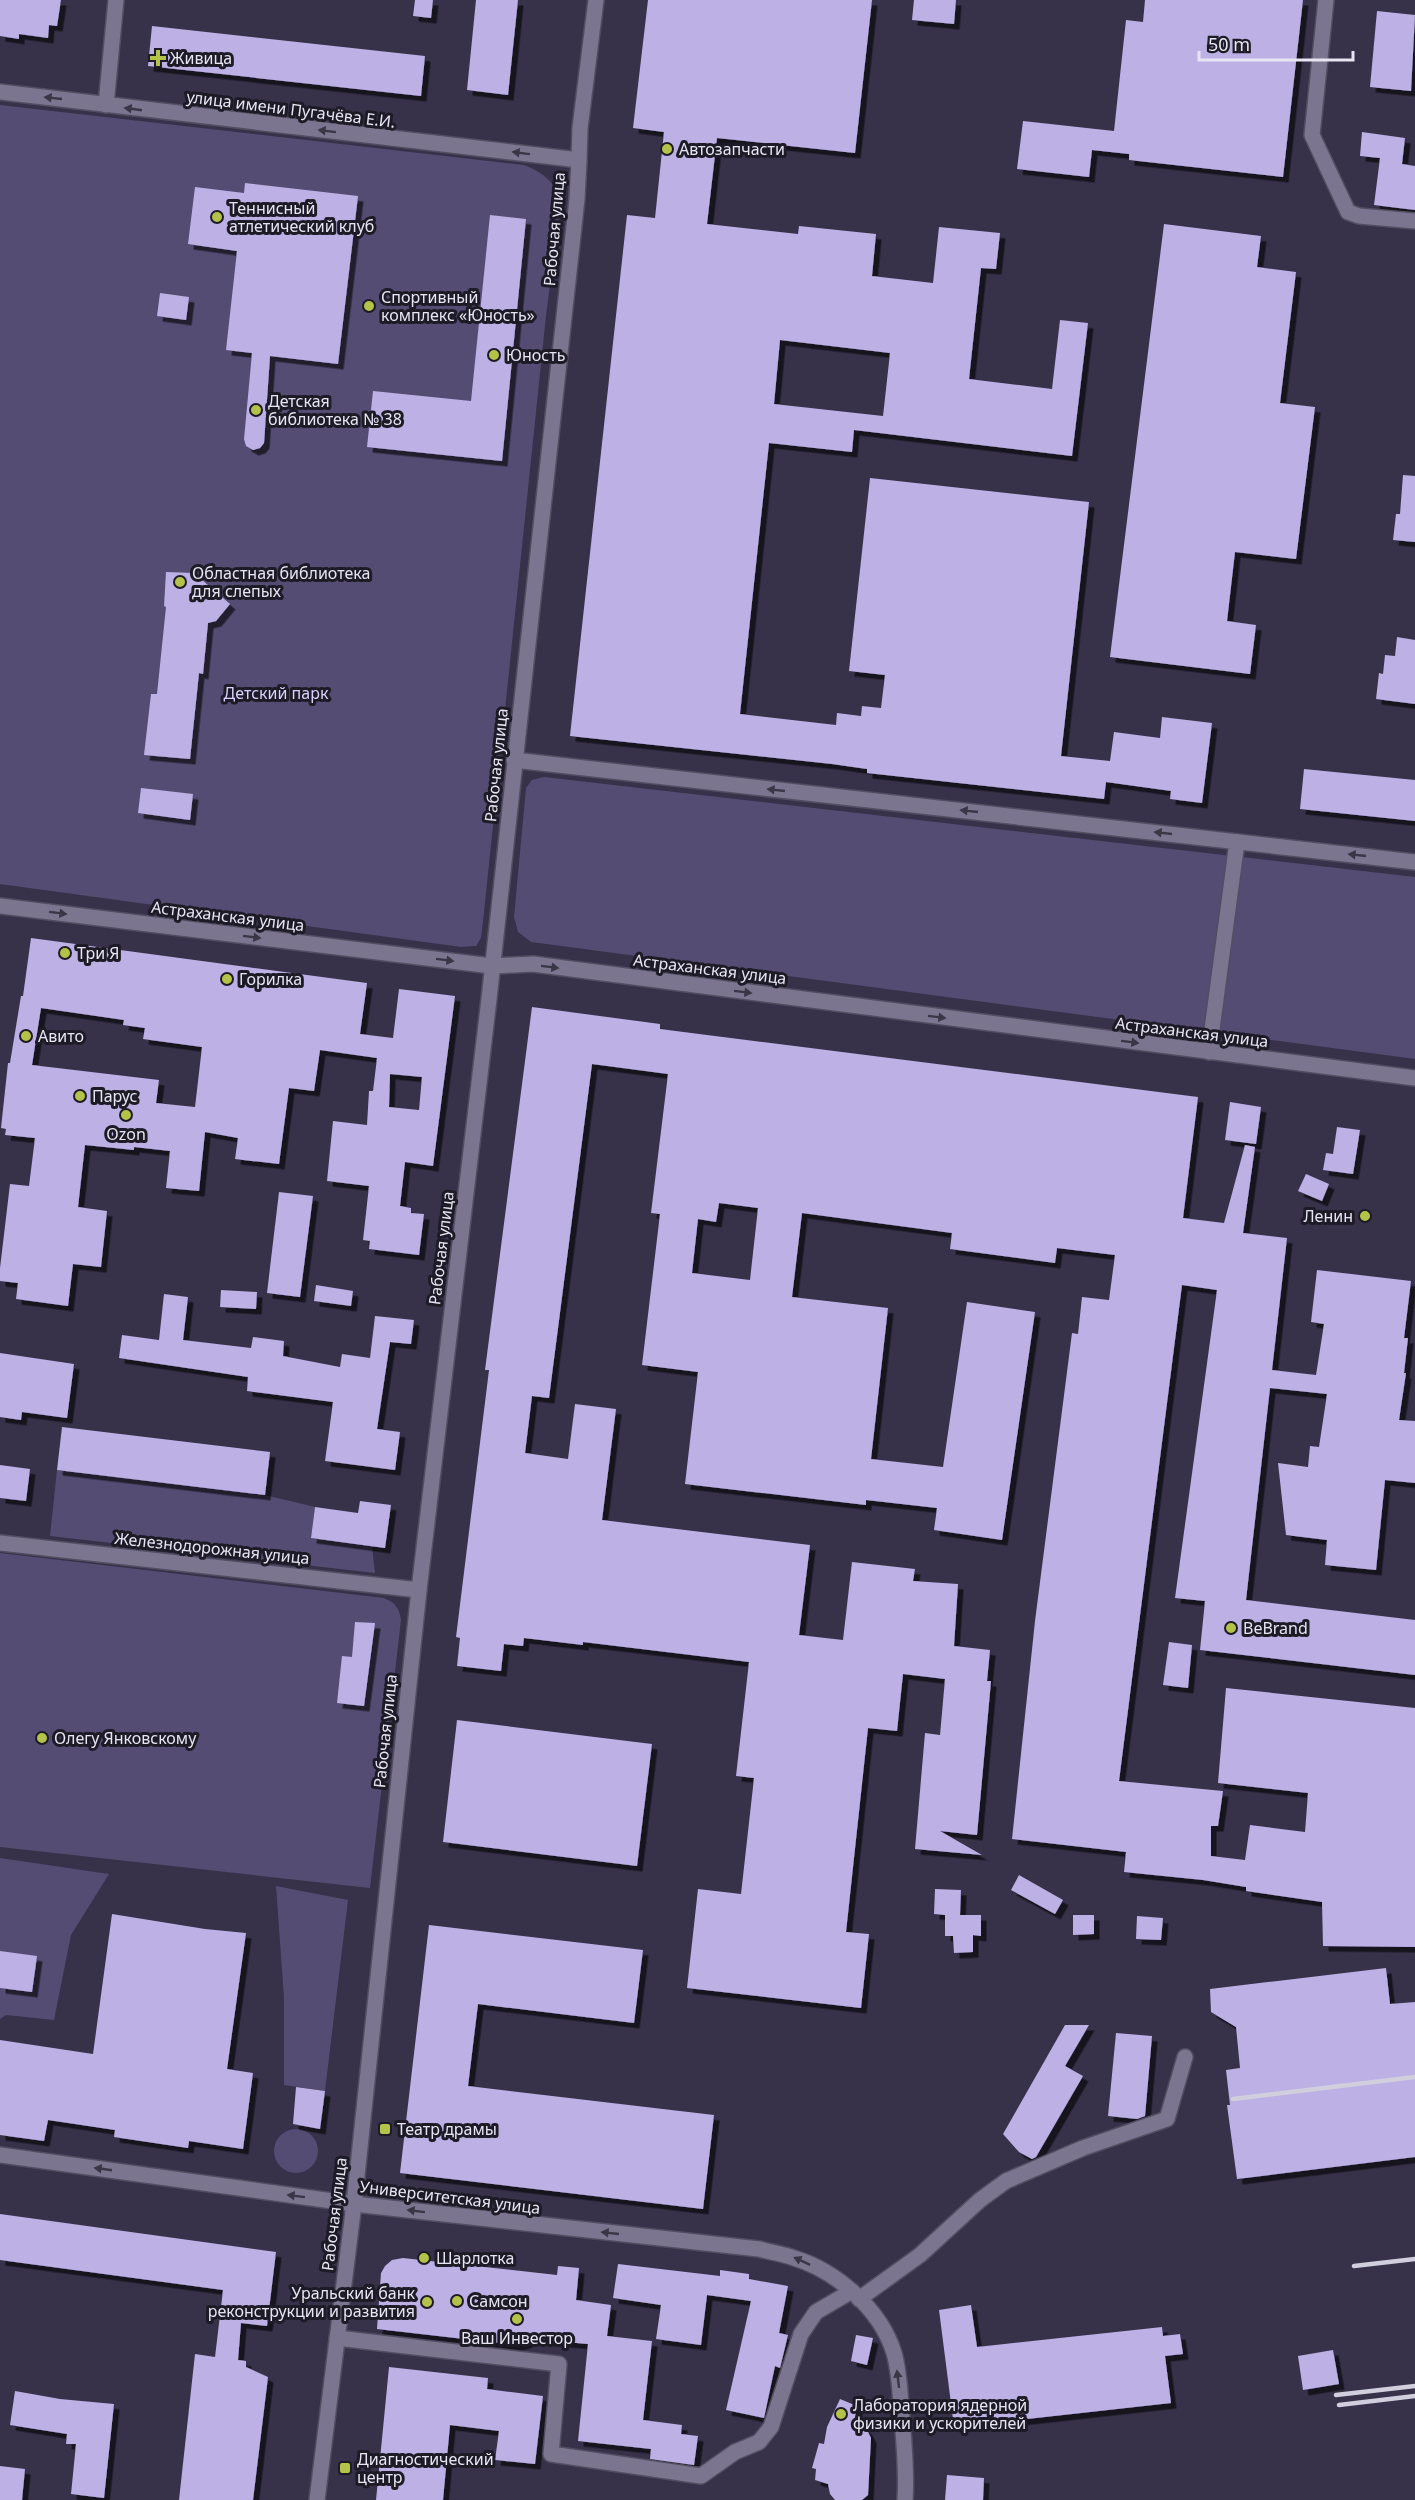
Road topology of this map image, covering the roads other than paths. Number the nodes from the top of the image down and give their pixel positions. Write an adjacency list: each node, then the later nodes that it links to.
1 (116, 0): 5 (main road)
2 (596, 0): 6 (main road, Рабочая улица)
3 (1326, 0): 7 (main road)
4 (0, 92): 5 (main road, улица имени Пугачёва Е.И., one-way to 4)
5 (106, 105): 6 (main road, улица имени Пугачёва Е.И., one-way to 5)
6 (579, 160): 8 (main road, Рабочая улица)
7 (1415, 221)
8 (514, 760): 9 (main road, one-way to 8); 12 (main road, Рабочая улица)
9 (1237, 842): 10 (main road, one-way to 9); 13 (main road)
10 (1415, 862)
11 (3, 910): 12 (main road, Астраханская улица, one-way to 12)
12 (492, 966): 13 (main road, Астраханская улица, one-way to 13); 16 (main road, Рабочая улица)
13 (1209, 1052): 14 (main road, Астраханская улица)
14 (1415, 1078)
15 (0, 1543): 16 (main road, Железнодорожная улица)
16 (419, 1590): 19 (main road, Рабочая улица)
17 (1185, 2057): 20 (main road)
18 (0, 2155): 19 (main road, Университетская улица, one-way to 18)
19 (354, 2204): 20 (main road, Университетская улица, one-way to 19); 21 (main road, Рабочая улица)
20 (856, 2295): 21 (main road); 23 (main road, Университетская улица, one-way to 20)
21 (337, 2338): 22 (main road, Рабочая улица)
22 (317, 2500)
23 (905, 2500)

